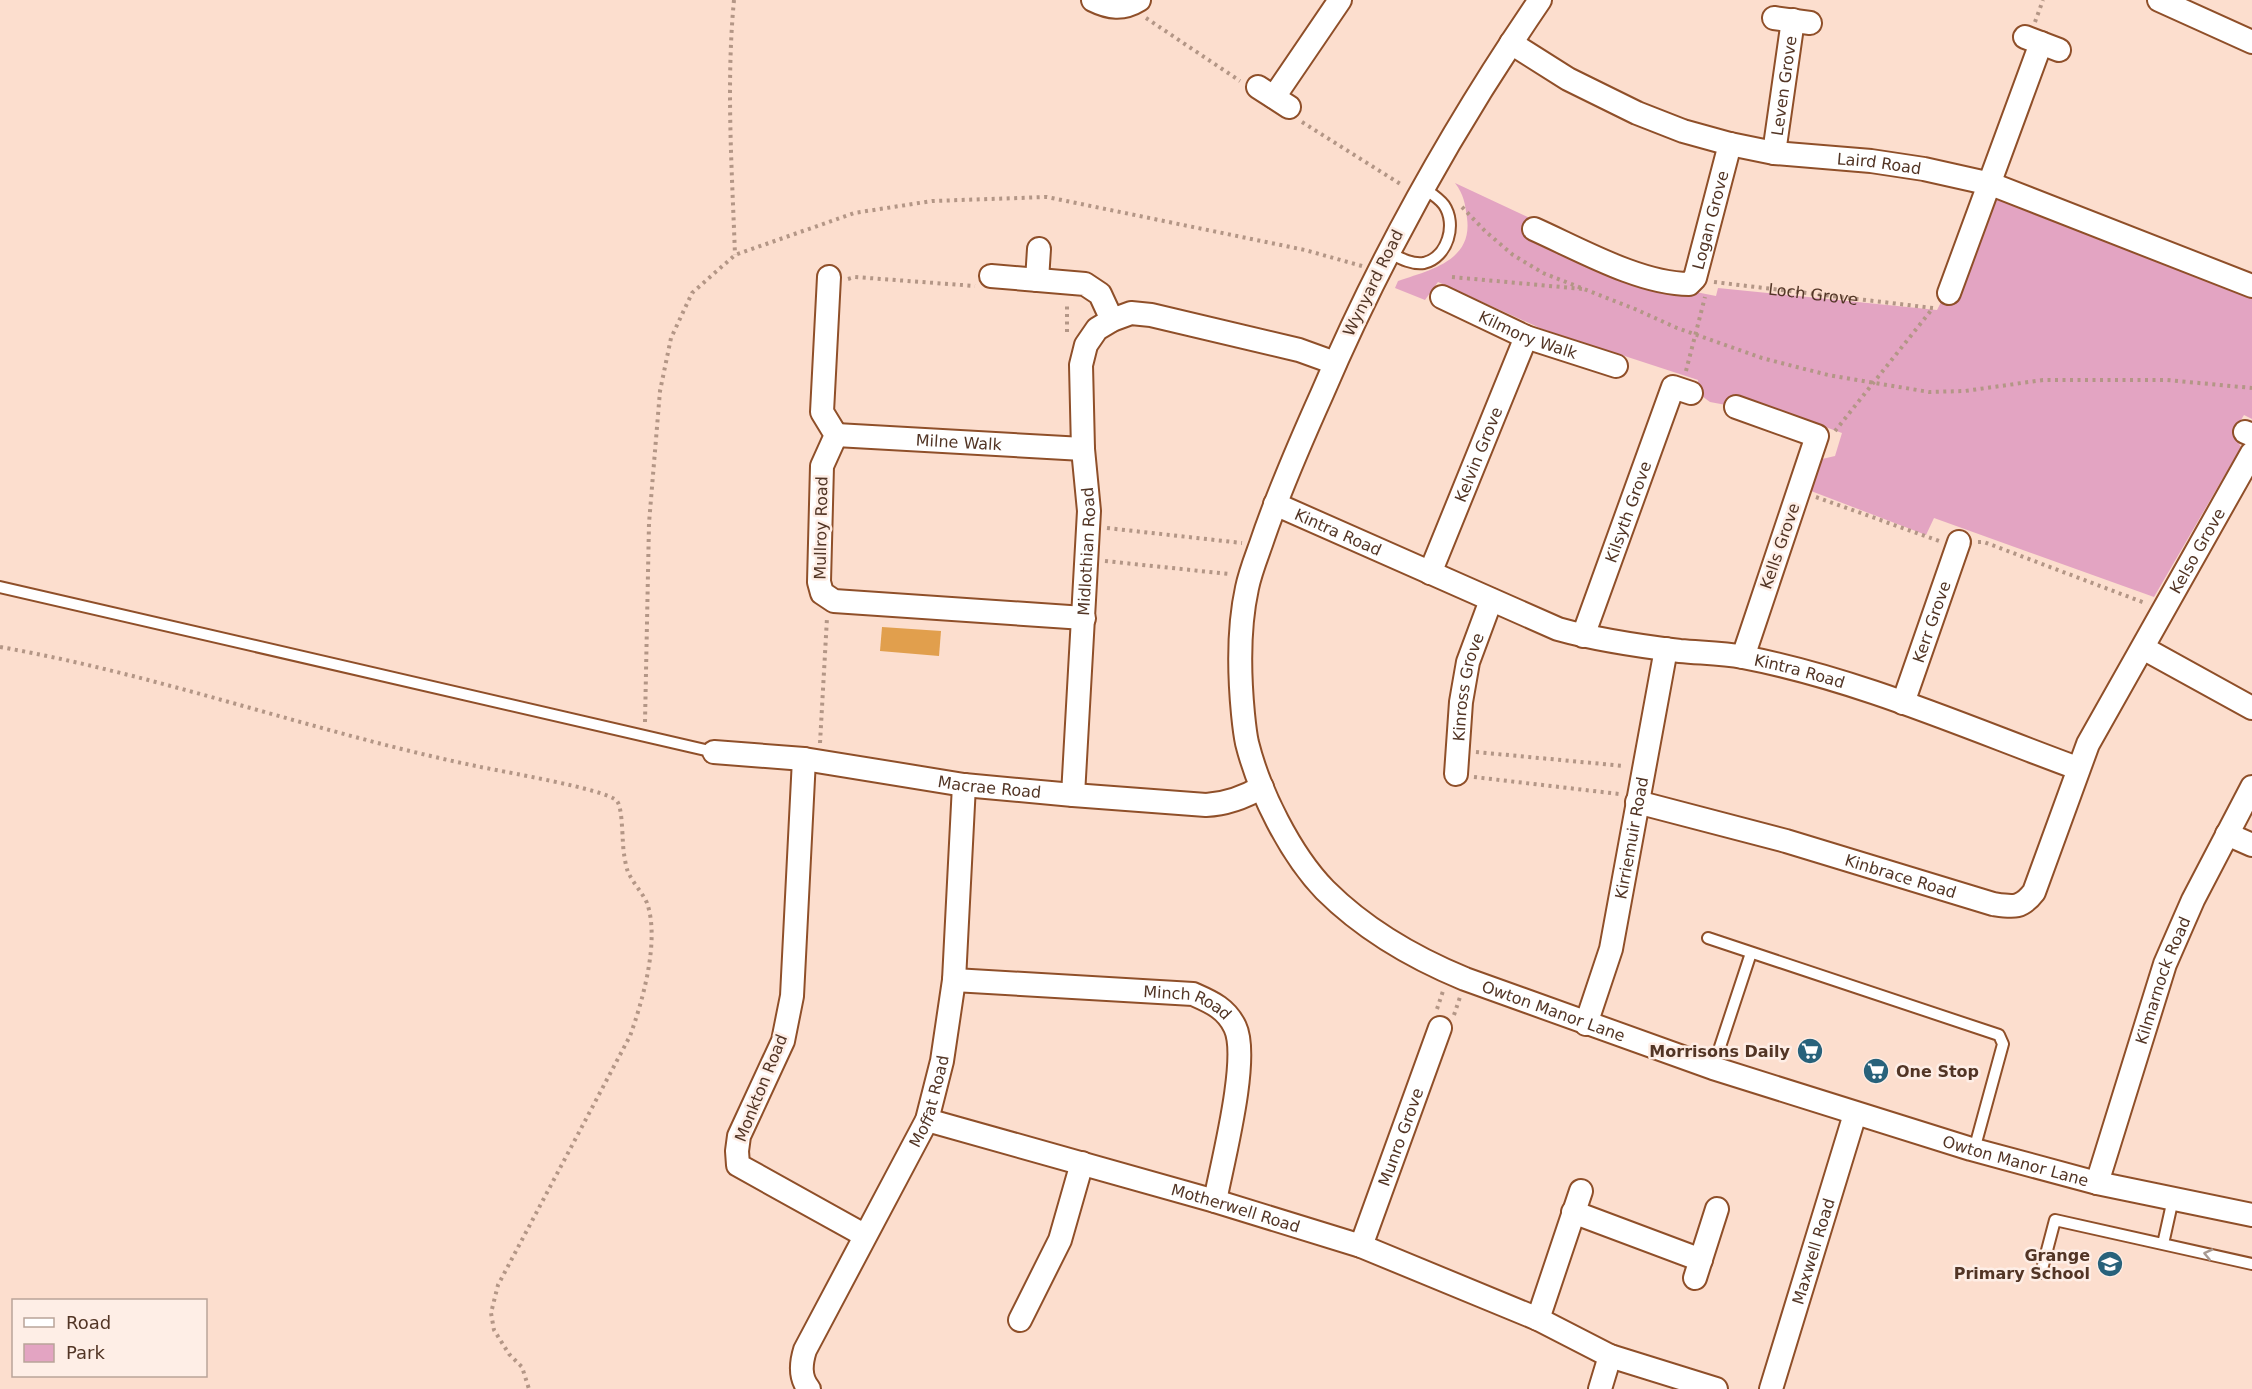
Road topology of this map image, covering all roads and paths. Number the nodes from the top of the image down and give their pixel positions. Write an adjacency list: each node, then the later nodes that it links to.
1 (734, 0): 19 (path)
2 (1093, 0): 6 (street)
3 (1340, 0): 11 (street)
4 (1540, 0): 9 (street, Wynyard Road)
5 (2159, 0): 8 (street)
6 (1141, 4): 11 (path)
7 (1792, 20): 13 (street, Leven Grove)
8 (2252, 42)
9 (1511, 43): 12 (street, Laird Road); 15 (street, Wynyard Road)
10 (2041, 43): 14 (street)
11 (1268, 95): 15 (path)
12 (1730, 144): 13 (street, Laird Road); 23 (street, Logan Grove)
13 (1773, 153): 14 (street, Laird Road)
14 (1991, 184): 25 (street, Laird Road); 29 (street)
15 (1420, 191): 16 (lane); 20 (street, Wynyard Road)
16 (1443, 203): 20 (lane); 27 (path)
17 (1534, 229): 23 (street, Logan Grove)
18 (1039, 249): 22 (street)
19 (735, 255): 20 (path); 64 (path)
20 (1383, 261): 34 (street, Wynyard Road)
21 (829, 279): 24 (path); 40 (street)
22 (1037, 280): 24 (street); 30 (street)
23 (1702, 280): 29 (path, Loch Grove); 32 (path)
24 (988, 281)
25 (2252, 285)
26 (1442, 287): 27 (path); 33 (street, Kilmory Walk)
27 (1583, 289): 32 (path)
28 (1068, 293): 31 (path)
29 (1941, 301): 36 (path)
30 (1113, 320): 34 (street, Midlothian Road); 42 (street, Midlothian Road)
31 (1067, 332)
32 (1696, 334): 36 (path); 37 (path)
33 (1526, 337): 35 (street, Kilmory Walk); 50 (street, Kelvin Grove)
34 (1335, 363): 45 (street, Wynyard Road)
35 (1616, 366)
36 (1872, 383): 38 (path); 41 (path)
37 (1676, 387): 57 (street, Kilsyth Grove)
38 (2252, 388)
39 (1736, 407): 41 (street)
40 (836, 435): 42 (street, Milne Walk); 54 (street, Mullroy Road)
41 (1822, 438): 44 (street, Kells Grove)
42 (1083, 449): 46 (street, Midlothian Road)
43 (2252, 453): 55 (street, Kelso Grove)
44 (1799, 490): 48 (path); 61 (street, Kells Grove)
45 (1275, 504): 50 (street, Kintra Road); 51 (street, Wynyard Road)
46 (1088, 526): 47 (path); 49 (street, Midlothian Road)
47 (1242, 543)
48 (1958, 545): 55 (path); 62 (street, Kerr Grove)
49 (1087, 559): 51 (path); 56 (street, Midlothian Road)
50 (1430, 573): 53 (street, Kintra Road)
51 (1239, 581): 72 (street, Owton Manor Lane)
52 (0, 587): 64 (lane)
53 (1491, 600): 57 (street, Kintra Road); 65 (street, Kinross Grove)
54 (834, 601): 56 (street, Mullroy Road); 67 (path)
55 (2164, 610): 59 (street, Kelso Grove)
56 (1084, 618): 74 (street, Midlothian Road)
57 (1583, 636): 60 (street, Kintra Road)
58 (0, 647): 102 (path)
59 (2143, 648): 63 (street); 69 (street)
60 (1666, 649): 61 (street, Kintra Road); 68 (street, Kirriemuir Road)
61 (1743, 657): 62 (street, Kintra Road)
62 (1904, 704): 69 (street, Kintra Road)
63 (2252, 708)
64 (645, 736): 66 (lane)
65 (1457, 750): 68 (path); 70 (street, Kinross Grove)
66 (714, 752): 67 (street, Macrae Road)
67 (811, 760): 71 (street, Macrae Road); 94 (street, Monkton Road)
68 (1643, 768): 75 (street, Kirriemuir Road)
69 (2078, 768): 75 (street, Kinbrace Road)
70 (1456, 774): 75 (path)
71 (964, 784): 74 (street, Macrae Road); 81 (street, Moffat Road)
72 (1262, 787): 74 (street, Macrae Road); 80 (street, Owton Manor Lane)
73 (2252, 787): 76 (street, Kilmarnock Road)
74 (1073, 795)
75 (1637, 799): 82 (street, Kirriemuir Road)
76 (2227, 834): 77 (street); 89 (street, Kilmarnock Road)
77 (2252, 845)
78 (1708, 938): 79 (lane)
79 (1751, 953): 84 (lane); 87 (lane)
80 (1457, 976): 82 (street, Owton Manor Lane); 83 (path); 83 (path)
81 (954, 980): 86 (street, Moffat Road); 91 (street, Minch Road)
82 (1586, 1024): 84 (street, Owton Manor Lane)
83 (1440, 1028): 96 (street, Munro Grove)
84 (1713, 1068): 85 (street, Owton Manor Lane)
85 (1856, 1114): 87 (street, Owton Manor Lane); 106 (street, Maxwell Road)
86 (927, 1120): 88 (street, Motherwell Road); 94 (street, Moffat Road)
87 (1974, 1150): 89 (street, Owton Manor Lane)
88 (1082, 1163): 91 (street, Motherwell Road); 99 (street)
89 (2097, 1183): 90 (street, Owton Manor Lane)
90 (2173, 1199): 93 (street, Owton Manor Lane); 95 (lane)
91 (1215, 1201): 96 (street, Motherwell Road)
92 (1717, 1209): 100 (street)
93 (2252, 1215)
94 (864, 1236): 103 (street, Moffat Road)
95 (2163, 1244): 97 (lane, one-way to 95); 98 (lane)
96 (1361, 1246): 100 (street, Motherwell Road)
97 (2252, 1264)
98 (2041, 1273)
99 (1020, 1320)
100 (1538, 1320): 101 (street, Motherwell Road)
101 (1610, 1356): 104 (street); 105 (street, Motherwell Road)
102 (529, 1389)
103 (809, 1389)
104 (1600, 1389)
105 (1716, 1389)
106 (1772, 1389)

